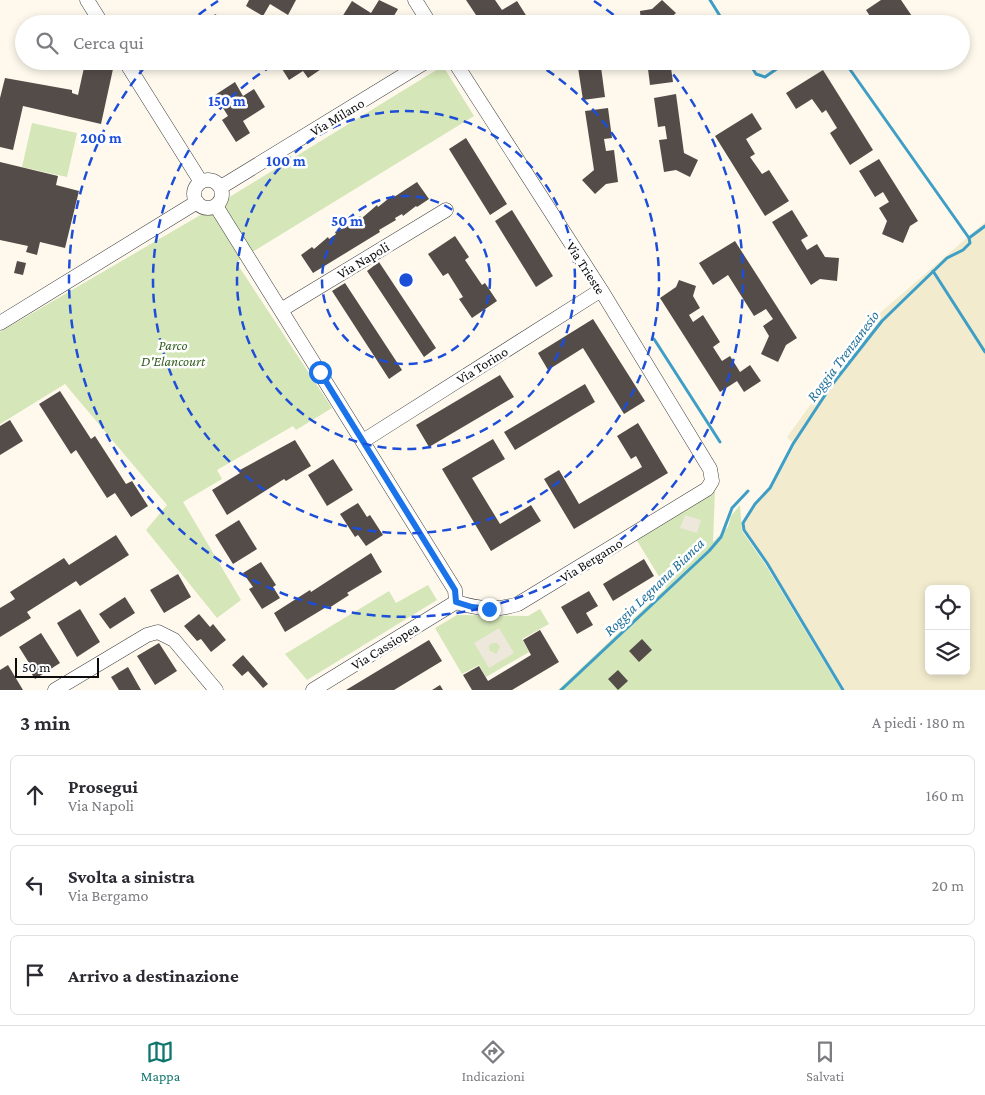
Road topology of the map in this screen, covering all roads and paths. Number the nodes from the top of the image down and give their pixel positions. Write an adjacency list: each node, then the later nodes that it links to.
1 (87, 0): 3 (street)
2 (415, 0): 4 (street)
3 (96, 15)
4 (424, 15)
5 (131, 70): 8 (street)
6 (412, 70): 9 (street, Via Milano)
7 (460, 70): 13 (street, Via Trieste)
8 (201, 182): 9 (street); 10 (street)
9 (221, 188): 11 (street)
10 (197, 202): 11 (street); 15 (street)
11 (216, 206): 14 (street)
12 (446, 210): 14 (street, Via Napoli)
13 (601, 290): 16 (street, Via Torino); 17 (street, Via Trieste)
14 (281, 310): 16 (street)
15 (0, 323)
16 (363, 440): 18 (street)
17 (712, 478): 18 (street, Via Bergamo)
18 (456, 602): 21 (street, Via Cassiopea)
19 (55, 690): 20 (street)
20 (216, 690)
21 (313, 690)

